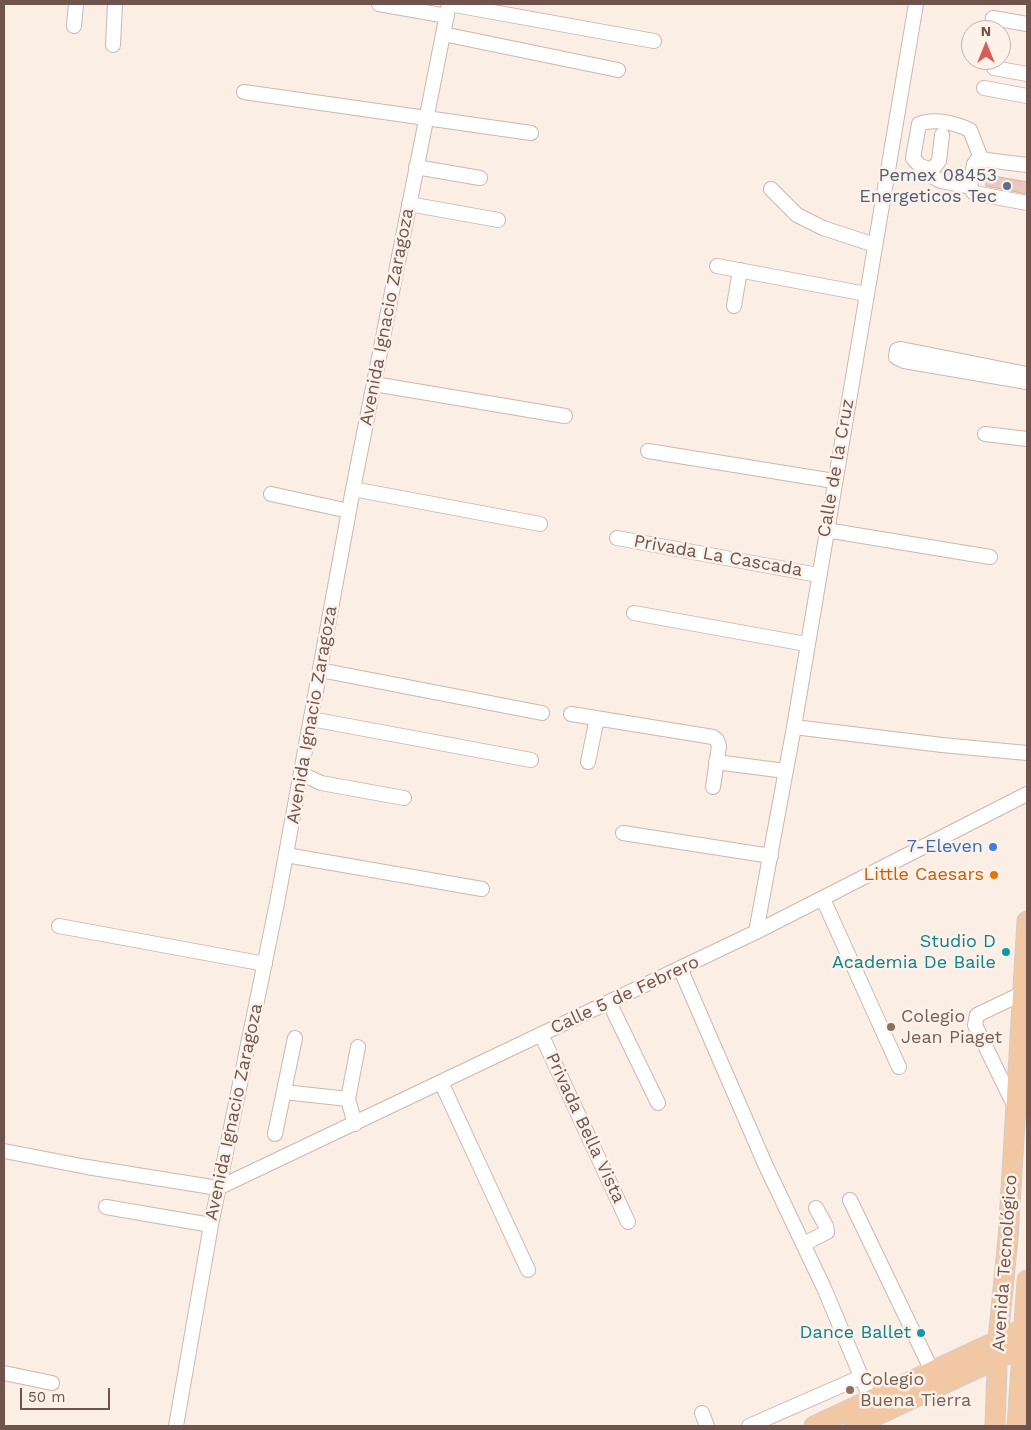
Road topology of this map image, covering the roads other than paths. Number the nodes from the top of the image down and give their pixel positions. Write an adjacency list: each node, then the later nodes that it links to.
1 (76, 4): 9 (street)
2 (116, 4): 12 (street)
3 (379, 4): 4 (street)
4 (386, 4): 6 (street)
5 (916, 4): 32 (street, Calle de la Cruz)
6 (448, 8): 10 (street, Avenida Ignacio Zaragoza); 11 (street)
7 (993, 18): 8 (street)
8 (1027, 24)
9 (74, 26)
10 (443, 34): 13 (street); 19 (street, Avenida Ignacio Zaragoza)
11 (654, 42)
12 (113, 45)
13 (618, 70)
14 (1005, 70): 15 (street)
15 (1027, 74)
16 (984, 88): 18 (street)
17 (244, 92): 19 (street)
18 (1027, 96)
19 (426, 118): 20 (street); 24 (street, Avenida Ignacio Zaragoza)
20 (530, 134)
21 (942, 136): 25 (street)
22 (981, 158): 23 (street); 25 (street); 27 (street)
23 (1027, 165)
24 (416, 167): 26 (street); 30 (street, Avenida Ignacio Zaragoza)
25 (932, 170): 27 (street)
26 (480, 178)
27 (970, 187): 29 (street)
28 (771, 189): 32 (street)
29 (1027, 203)
30 (409, 204): 31 (street); 39 (street, Avenida Ignacio Zaragoza)
31 (498, 220)
32 (875, 245): 35 (street, Calle de la Cruz)
33 (717, 266): 34 (street)
34 (740, 270): 35 (street); 36 (street)
35 (866, 294): 44 (street, Calle de la Cruz)
36 (734, 306)
37 (1027, 374): 38 (street)
38 (1027, 382)
39 (374, 384): 40 (street); 45 (street, Avenida Ignacio Zaragoza)
40 (565, 416)
41 (985, 434): 42 (street)
42 (1027, 439)
43 (648, 451): 44 (street)
44 (834, 481): 49 (street, Calle de la Cruz)
45 (353, 489): 47 (street, Avenida Ignacio Zaragoza); 48 (street)
46 (271, 494): 47 (street)
47 (349, 511): 55 (street, Avenida Ignacio Zaragoza)
48 (540, 524)
49 (826, 530): 51 (street); 52 (street, Calle de la Cruz)
50 (617, 538): 52 (street, Privada La Cascada)
51 (990, 557)
52 (818, 575): 54 (street, Calle de la Cruz)
53 (634, 613): 54 (street)
54 (806, 644): 60 (street, Calle de la Cruz)
55 (320, 670): 56 (street); 59 (street, Avenida Ignacio Zaragoza)
56 (542, 713)
57 (571, 714): 58 (street)
58 (597, 718): 63 (street); 64 (street)
59 (311, 719): 62 (street); 66 (street, Avenida Ignacio Zaragoza)
60 (794, 727): 61 (street); 65 (street, Calle de la Cruz)
61 (1027, 753)
62 (530, 760)
63 (588, 762)
64 (716, 762): 65 (street); 67 (street)
65 (785, 771): 72 (street, Calle de la Cruz)
66 (302, 774): 69 (street); 71 (street, Avenida Ignacio Zaragoza)
67 (712, 787)
68 (1027, 794): 74 (street, Calle 5 de Febrero)
69 (404, 798)
70 (623, 833): 72 (street)
71 (286, 855): 73 (street); 78 (street, Avenida Ignacio Zaragoza)
72 (771, 856): 77 (street, Calle de la Cruz)
73 (482, 889)
74 (823, 899): 77 (street, Calle 5 de Febrero); 85 (street)
75 (1027, 921): 80 (main road, Avenida Tecnológico)
76 (59, 926): 78 (street)
77 (756, 932): 79 (street, Calle 5 de Febrero)
78 (265, 964): 94 (street, Avenida Ignacio Zaragoza)
79 (680, 968): 81 (street, Calle 5 de Febrero); 100 (street)
80 (1023, 993): 90 (main road, Avenida Tecnológico); 90 (street)
81 (609, 1002): 82 (street, Calle 5 de Febrero); 89 (street)
82 (541, 1034): 86 (street, Calle 5 de Febrero); 98 (street, Privada Bella Vista)
83 (295, 1038): 87 (street)
84 (358, 1047): 88 (street)
85 (899, 1067)
86 (441, 1082): 91 (street, Calle 5 de Febrero); 101 (street)
87 (284, 1092): 88 (street); 92 (street)
88 (348, 1099): 91 (street)
89 (658, 1103)
90 (1016, 1108): 104 (main road, Avenida Tecnológico)
91 (355, 1124): 94 (street, Calle 5 de Febrero)
92 (275, 1134)
93 (4, 1151): 94 (street)
94 (218, 1188): 99 (street, Avenida Ignacio Zaragoza)
95 (850, 1200): 106 (street)
96 (106, 1206): 99 (street)
97 (816, 1208): 100 (street)
98 (628, 1222)
99 (211, 1225): 113 (street, Avenida Ignacio Zaragoza)
100 (804, 1244): 108 (street)
101 (528, 1270)
102 (1027, 1280): 103 (main road, Avenida Tecnológico)
103 (1026, 1337): 104 (main road); 105 (main road); 119 (main road, Avenida Tecnológico)
104 (998, 1339): 105 (main road, Avenida Tecnológico); 106 (main road)
105 (997, 1358): 117 (main road); 118 (main road, Avenida Tecnológico)
106 (932, 1371): 110 (main road)
107 (4, 1373): 109 (street)
108 (861, 1377): 110 (street); 112 (street)
109 (52, 1383)
110 (871, 1400): 116 (main road)
111 (702, 1413): 114 (street)
112 (771, 1422): 115 (street)
113 (176, 1426)
114 (707, 1426)
115 (749, 1426)
116 (814, 1426)
117 (854, 1426)
118 (995, 1426)
119 (1018, 1426)

